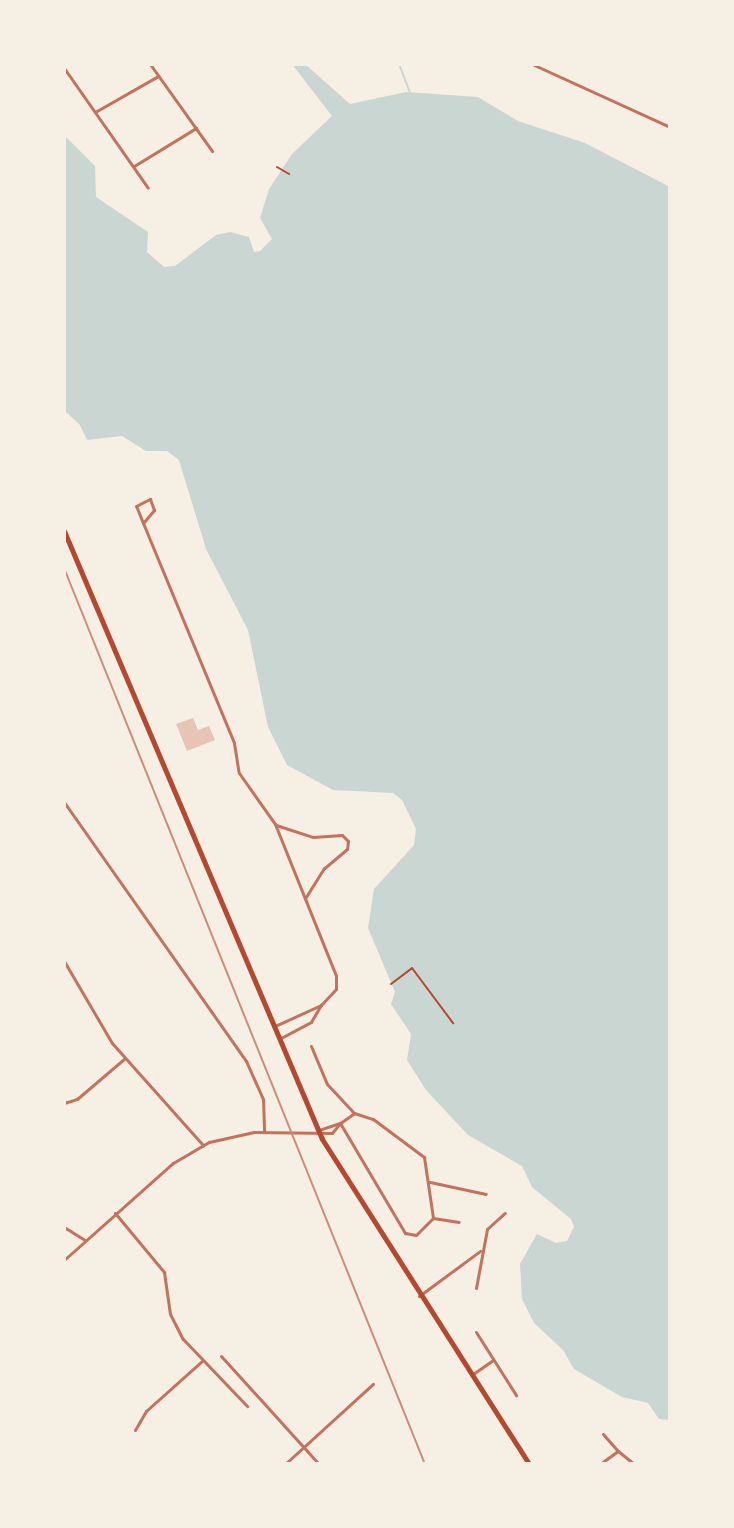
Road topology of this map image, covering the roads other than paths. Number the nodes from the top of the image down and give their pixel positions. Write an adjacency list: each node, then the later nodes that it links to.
1 (150, 64): 4 (street)
2 (532, 64): 6 (street)
3 (64, 68): 5 (street)
4 (159, 76): 5 (street); 7 (street)
5 (95, 112): 9 (street)
6 (670, 127)
7 (196, 128): 8 (street); 9 (street)
8 (212, 151)
9 (133, 166): 10 (street)
10 (148, 188)
11 (143, 523): 11 (street); 14 (street)
12 (64, 531): 18 (main road)
13 (64, 802): 26 (street)
14 (275, 824): 15 (street); 15 (street)
15 (305, 899): 17 (street)
16 (64, 961): 21 (street)
17 (321, 1005): 18 (street); 19 (street)
18 (272, 1027): 19 (main road)
19 (277, 1040): 25 (main road)
20 (311, 1046): 23 (street)
21 (125, 1058): 22 (street); 27 (street)
22 (64, 1103)
23 (354, 1113): 24 (street); 28 (street)
24 (340, 1123): 25 (street); 25 (street); 32 (street)
25 (317, 1130): 26 (street); 39 (main road)
26 (264, 1132): 27 (street)
27 (203, 1145): 30 (street)
28 (430, 1182): 29 (street); 32 (street)
29 (486, 1194)
30 (115, 1213): 35 (street); 42 (street)
31 (505, 1213): 36 (street)
32 (433, 1218): 33 (street)
33 (459, 1222)
34 (64, 1227): 35 (street)
35 (85, 1240): 37 (street)
36 (480, 1251): 38 (street); 39 (street)
37 (64, 1260)
38 (476, 1288)
39 (419, 1296): 44 (main road)
40 (476, 1332): 43 (street)
41 (221, 1356): 50 (street)
42 (203, 1360): 47 (street); 48 (street)
43 (493, 1360): 44 (street); 46 (street)
44 (471, 1375): 54 (main road)
45 (373, 1384): 50 (street)
46 (516, 1395)
47 (247, 1406)
48 (135, 1430)
49 (603, 1434): 51 (street)
50 (304, 1447): 52 (street); 53 (street)
51 (618, 1451): 55 (street); 56 (street)
52 (285, 1464)
53 (319, 1464)
54 (529, 1464)
55 (600, 1464)
56 (634, 1464)

